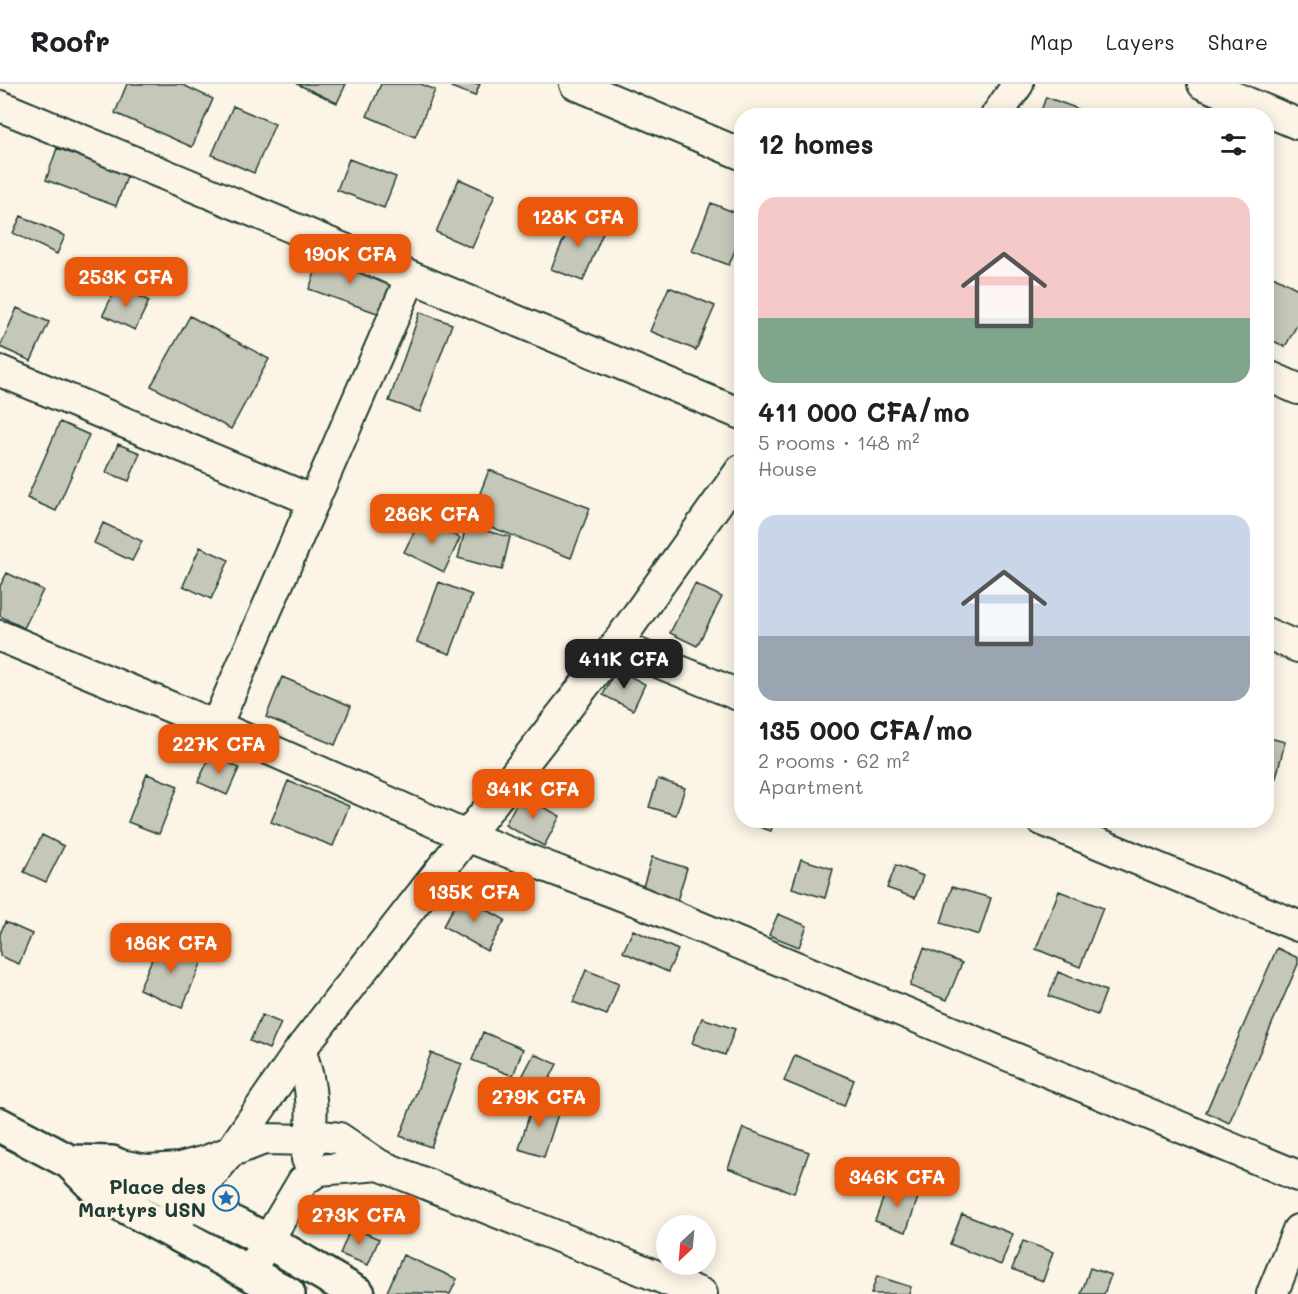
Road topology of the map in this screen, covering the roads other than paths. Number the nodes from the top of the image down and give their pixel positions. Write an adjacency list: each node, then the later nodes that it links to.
1 (575, 84): 9 (street)
2 (1018, 84): 5 (street)
3 (1203, 84): 6 (street)
4 (0, 106): 10 (street)
5 (1002, 108)
6 (1260, 108)
7 (1274, 114): 8 (street)
8 (1298, 124)
9 (734, 151)
10 (411, 277): 14 (street); 16 (street)
11 (0, 371): 16 (street)
12 (1274, 378): 13 (street)
13 (1298, 389)
14 (734, 411)
15 (734, 480): 19 (street)
16 (314, 501): 22 (street)
17 (0, 636): 22 (street)
18 (1274, 636): 20 (street)
19 (616, 645): 21 (street); 24 (street)
20 (1298, 647)
21 (734, 693)
22 (216, 726): 24 (street)
23 (1061, 828): 25 (street)
24 (466, 836): 26 (street); 33 (street)
25 (1298, 926)
26 (300, 1050): 28 (street); 29 (street)
27 (0, 1125): 30 (main road)
28 (325, 1139): 29 (street); 32 (street); 34 (street)
29 (231, 1151): 31 (street); 35 (street)
30 (70, 1162): 31 (main road); 37 (main road)
31 (112, 1163): 35 (main road)
32 (379, 1165): 34 (street); 42 (street)
33 (1298, 1176)
34 (303, 1181): 38 (street)
35 (190, 1201): 37 (street); 38 (main road)
36 (1298, 1230): 43 (street)
37 (172, 1231): 39 (main road)
38 (266, 1240): 39 (street); 41 (main road)
39 (249, 1272): 40 (main road)
40 (288, 1294)
41 (358, 1294)
42 (702, 1294)
43 (1272, 1294)

